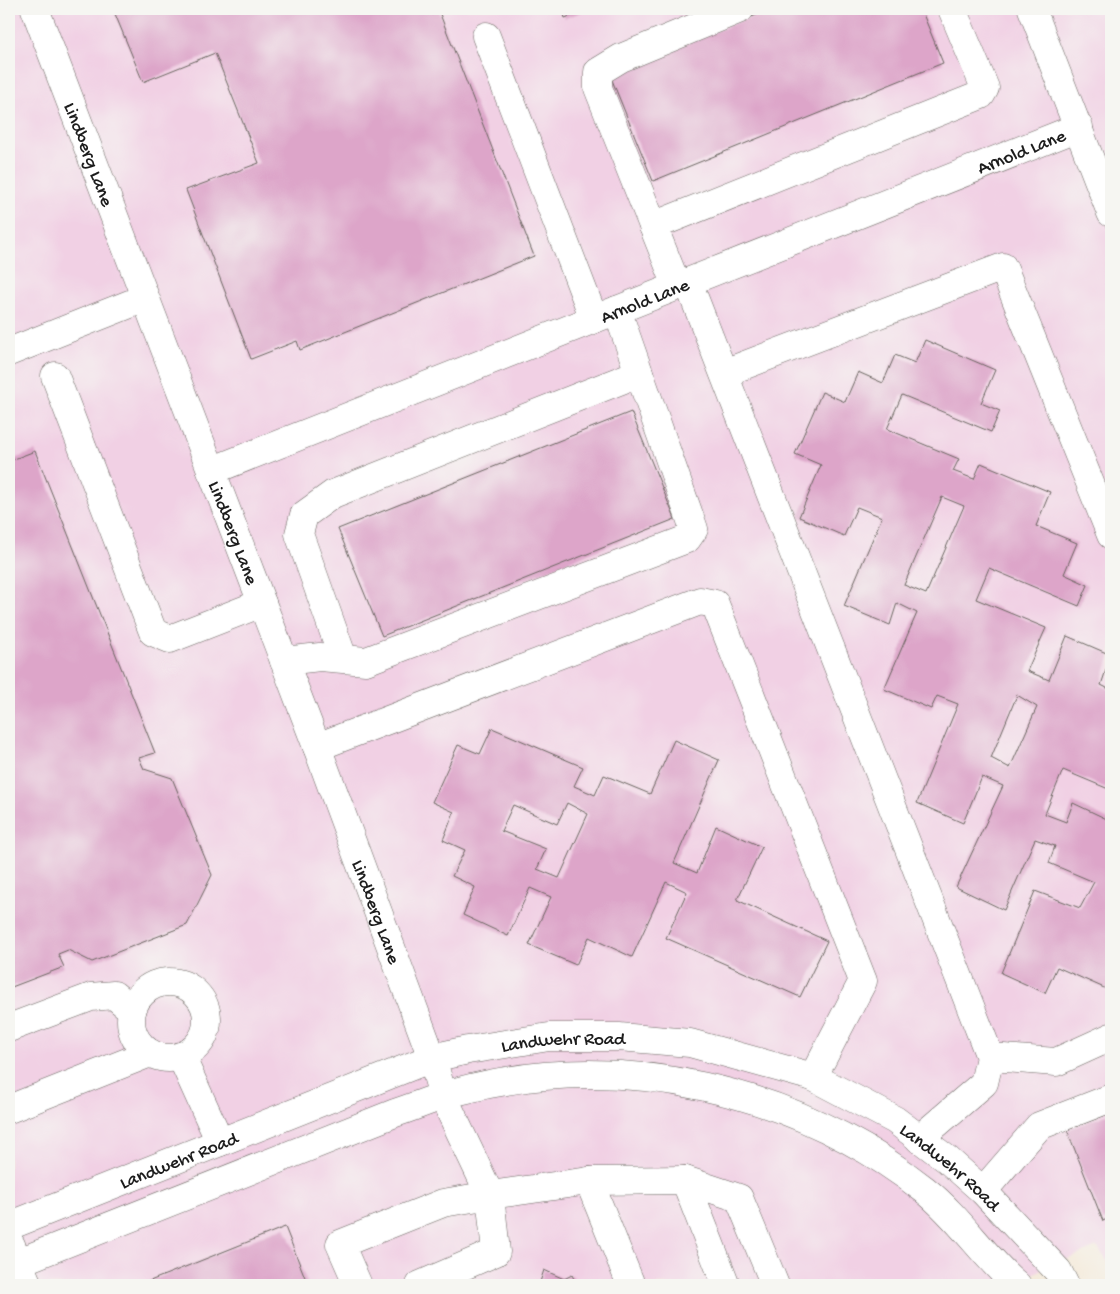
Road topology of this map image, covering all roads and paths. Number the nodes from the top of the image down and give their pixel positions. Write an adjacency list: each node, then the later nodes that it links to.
1 (35, 9): 10 (street, Lindberg Lane)
2 (740, 9): 8 (street)
3 (952, 9): 8 (street)
4 (1032, 9): 6 (street)
5 (486, 36): 11 (street)
6 (1079, 127): 7 (street); 9 (street, Arnold Lane)
7 (1111, 213)
8 (653, 226): 9 (street)
9 (682, 284): 11 (street, Arnold Lane); 14 (street)
10 (145, 298): 12 (street); 16 (street, Lindberg Lane)
11 (606, 315): 13 (street); 16 (street, Arnold Lane)
12 (9, 352)
13 (639, 372): 19 (street); 19 (street)
14 (724, 373): 17 (street); 27 (street)
15 (54, 376): 18 (street)
16 (211, 471): 18 (street, Lindberg Lane)
17 (1111, 535)
18 (262, 603): 20 (street, Lindberg Lane)
19 (343, 658): 20 (street)
20 (284, 661): 21 (street, Lindberg Lane)
21 (317, 747): 28 (street, Lindberg Lane); 29 (street)
22 (132, 1010): 23 (street); 25 (street); 26 (street)
23 (9, 1028)
24 (1111, 1037): 27 (street)
25 (150, 1053): 26 (street); 32 (street)
26 (181, 1056): 34 (street)
27 (990, 1057): 33 (street)
28 (432, 1058): 29 (street, Landwehr Road); 30 (street, Lindberg Lane); 34 (street, Landwehr Road)
29 (813, 1077): 33 (street, Landwehr Road)
30 (443, 1096): 38 (street, Lindberg Lane); 40 (street, Landwehr Road); 46 (street, Landwehr Road)
31 (1111, 1098): 37 (street)
32 (9, 1109)
33 (918, 1139): 37 (street, Landwehr Road)
34 (220, 1142): 39 (street, Landwehr Road)
35 (685, 1180): 36 (street); 44 (street); 45 (street)
36 (589, 1181): 38 (street); 43 (street)
37 (983, 1191): 47 (street, Landwehr Road)
38 (490, 1195): 41 (street); 42 (street, Lindberg Lane)
39 (9, 1226)
40 (16, 1263)
41 (358, 1285)
42 (420, 1285)
43 (631, 1285)
44 (726, 1285)
45 (775, 1285)
46 (1017, 1285)
47 (1065, 1285)

